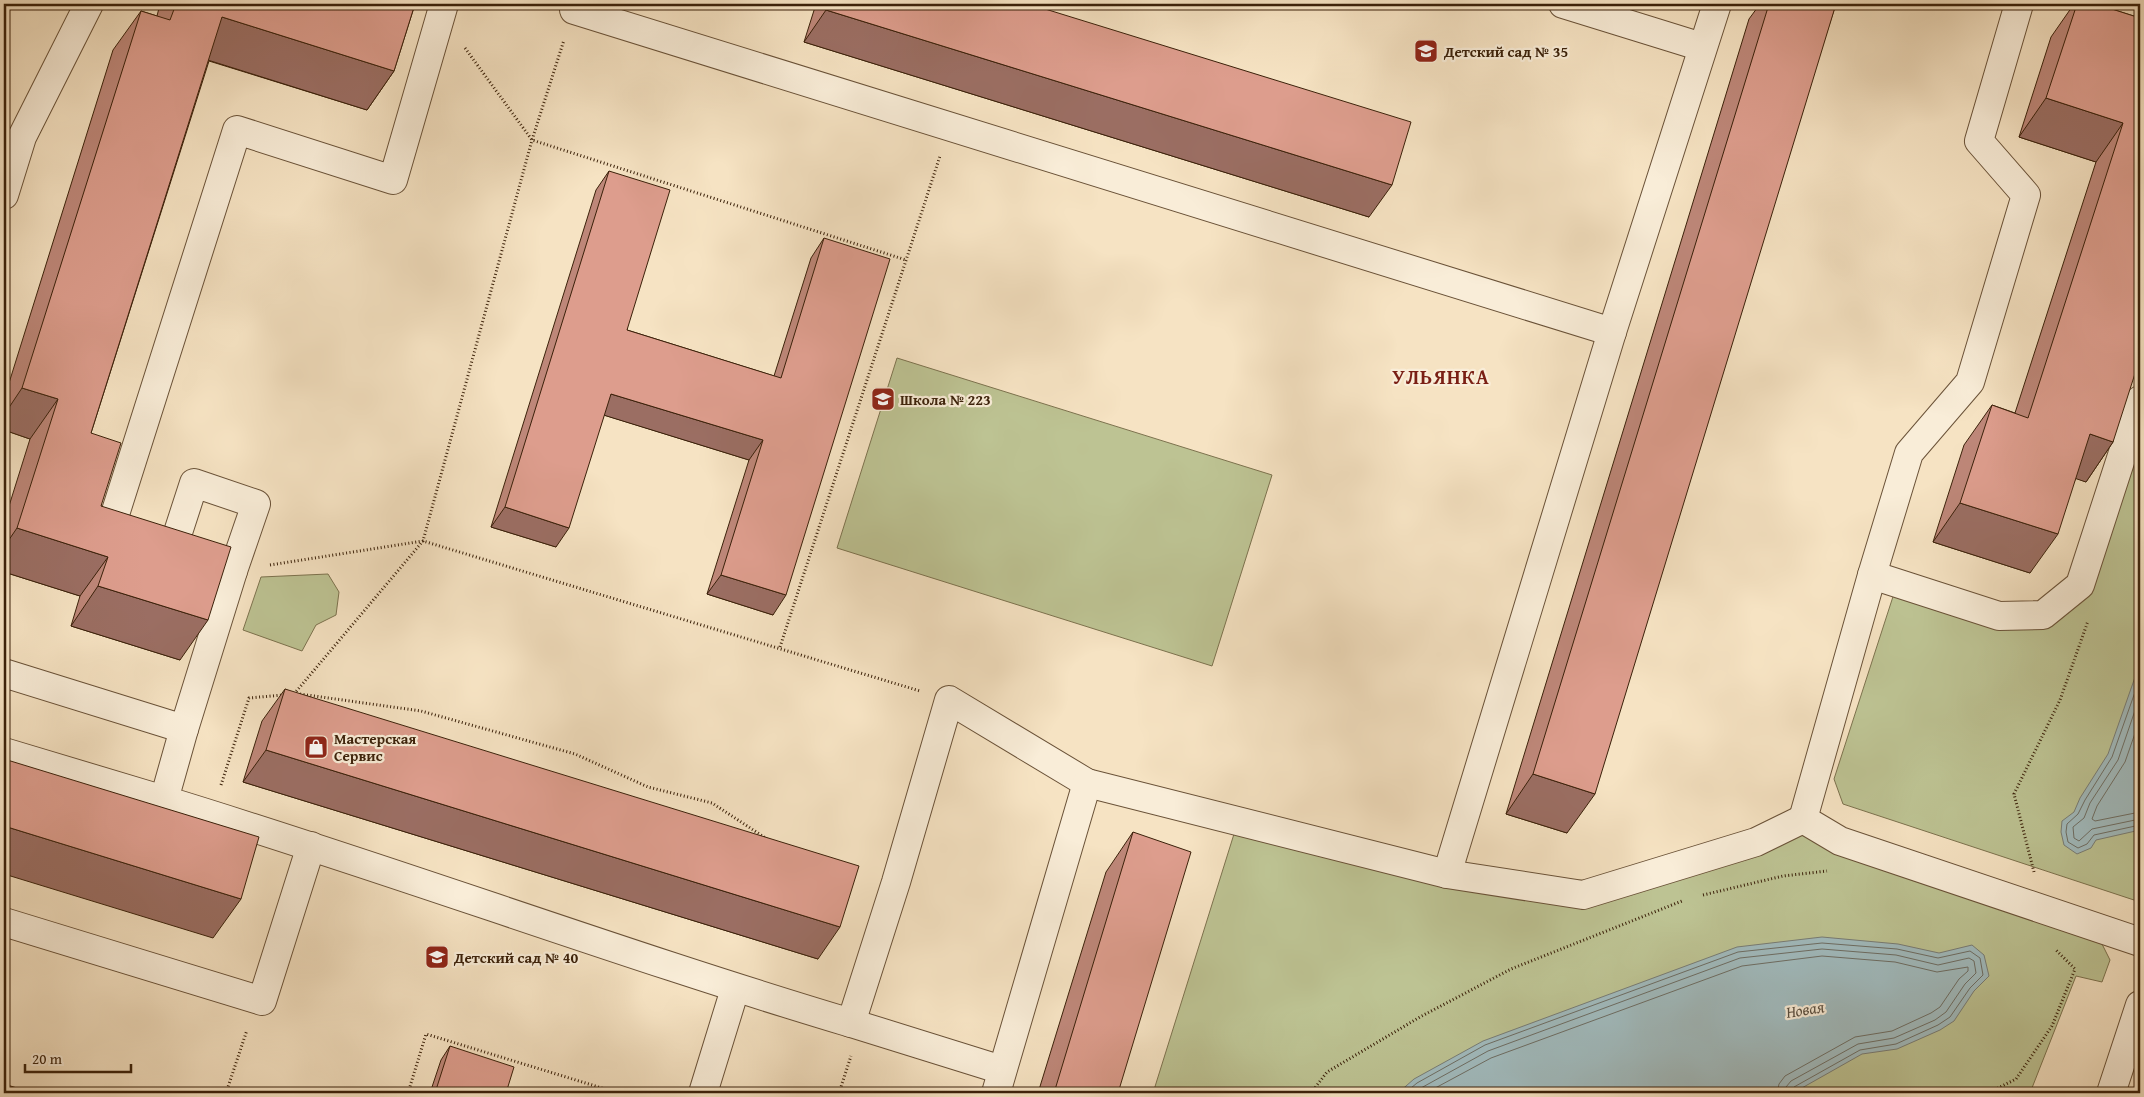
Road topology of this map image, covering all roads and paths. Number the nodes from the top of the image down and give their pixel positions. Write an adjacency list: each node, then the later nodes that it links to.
1 (89, 4): 10 (lane)
2 (1563, 4): 7 (lane)
3 (1717, 4): 7 (lane)
4 (2019, 4): 17 (lane)
5 (568, 6): 8 (lane); 9 (path)
6 (442, 9): 9 (path); 15 (lane)
7 (1702, 47): 12 (lane)
8 (950, 126): 11 (path); 12 (lane)
9 (532, 140): 11 (path); 14 (path)
10 (4, 194)
11 (906, 260): 19 (path)
12 (1612, 332): 32 (lane)
13 (2140, 400): 17 (lane)
14 (423, 541): 16 (path); 19 (path); 21 (path)
15 (172, 551): 16 (lane); 16 (lane)
16 (233, 571): 23 (lane)
17 (1872, 575): 28 (lane)
18 (2090, 616): 35 (path)
19 (780, 647): 22 (path)
20 (4, 674): 23 (lane)
21 (297, 693): 27 (path); 29 (path)
22 (949, 700): 25 (lane); 42 (lane)
23 (184, 729): 26 (lane)
24 (4, 752): 26 (lane)
25 (1087, 782): 32 (lane); 43 (lane)
26 (164, 800): 27 (lane)
27 (212, 815): 30 (lane)
28 (1803, 819): 32 (lane); 35 (lane)
29 (774, 843)
30 (311, 846): 39 (lane); 40 (lane)
31 (1828, 871): 33 (path)
32 (1447, 874)
33 (1701, 895)
34 (1683, 901): 48 (path)
35 (2043, 908): 37 (lane)
36 (4, 922): 40 (lane)
37 (2140, 942)
38 (2049, 943): 49 (path)
39 (735, 989): 42 (lane); 47 (lane)
40 (262, 1001): 44 (path)
41 (2140, 1005): 50 (lane)
42 (851, 1023): 43 (lane)
43 (999, 1082)
44 (226, 1093)
45 (408, 1093): 46 (path)
46 (618, 1093)
47 (703, 1093)
48 (1311, 1093)
49 (1988, 1093)
50 (2111, 1093)

